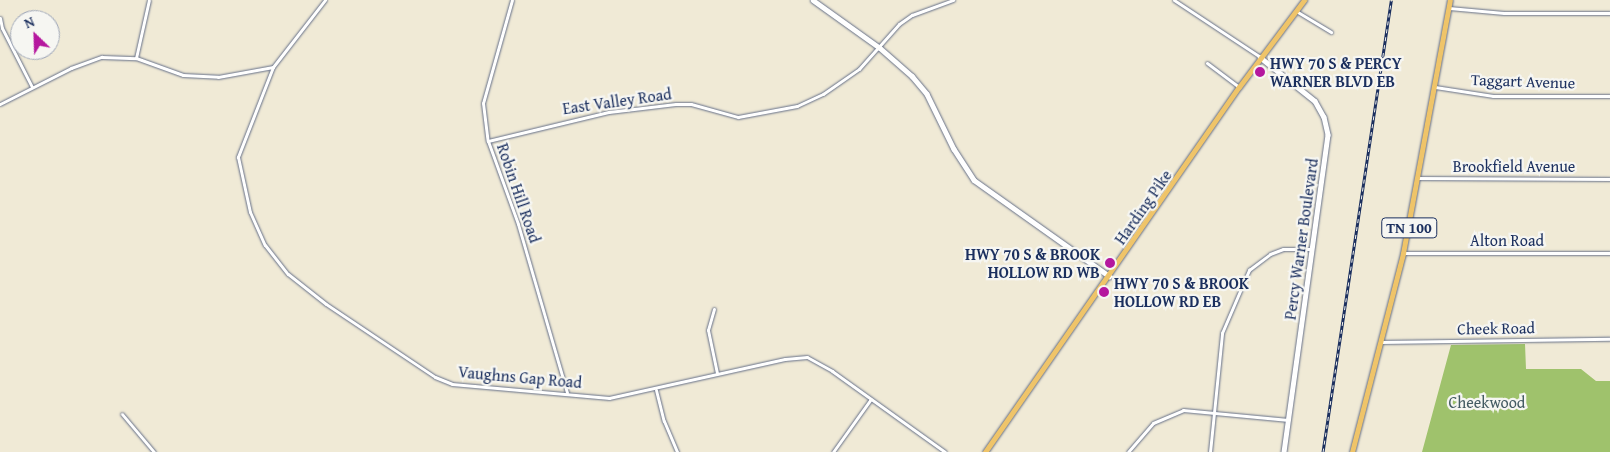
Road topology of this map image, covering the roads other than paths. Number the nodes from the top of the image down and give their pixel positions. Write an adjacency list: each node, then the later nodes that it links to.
1 (149, 0): 15 (street)
2 (325, 0): 18 (street, Vaughns Gap Road)
3 (512, 0): 24 (street, Robin Hill Road)
4 (813, 0): 14 (street)
5 (953, 0): 14 (street, East Valley Road)
6 (1174, 0): 16 (street)
7 (1304, 0): 10 (main road, Harding Pike)
8 (1450, 0): 9 (main road, TN 100)
9 (1449, 8): 11 (street); 21 (main road, TN 100)
10 (1296, 11): 13 (street); 16 (main road, Harding Pike)
11 (1610, 13)
12 (0, 18): 19 (street)
13 (1331, 32)
14 (880, 48): 24 (street, East Valley Road); 30 (street)
15 (136, 58): 18 (street); 19 (street)
16 (1260, 58): 20 (main road, Harding Pike); 27 (street, Percy Warner Boulevard)
17 (1207, 63): 20 (street)
18 (273, 67): 36 (street, Vaughns Gap Road)
19 (32, 87): 23 (street)
20 (1239, 87): 30 (main road, Harding Pike)
21 (1435, 87): 22 (street, Taggart Avenue); 25 (main road, TN 100)
22 (1610, 96)
23 (0, 104)
24 (488, 141): 36 (street, Robin Hill Road)
25 (1418, 178): 26 (street, Brookfield Avenue); 28 (main road, TN 100)
26 (1610, 179)
27 (1312, 249): 38 (street); 40 (street, Percy Warner Boulevard)
28 (1404, 253): 29 (street, Alton Road); 33 (main road, TN 100)
29 (1610, 253)
30 (1109, 276): 45 (main road, Harding Pike)
31 (714, 309): 34 (street)
32 (1610, 339): 33 (street, Cheek Road)
33 (1382, 342): 49 (main road, TN 100)
34 (717, 373): 35 (street, Vaughns Gap Road); 37 (street, Vaughns Gap Road)
35 (656, 390): 36 (street, Vaughns Gap Road); 42 (street)
36 (567, 394)
37 (871, 399): 43 (street); 44 (street, Vaughns Gap Road)
38 (1215, 411): 40 (street); 46 (street); 47 (street)
39 (122, 414): 41 (street)
40 (1289, 420): 48 (street, Percy Warner Boulevard)
41 (154, 452)
42 (677, 452)
43 (833, 452)
44 (945, 452)
45 (985, 452)
46 (1128, 452)
47 (1210, 452)
48 (1284, 452)
49 (1352, 452)

